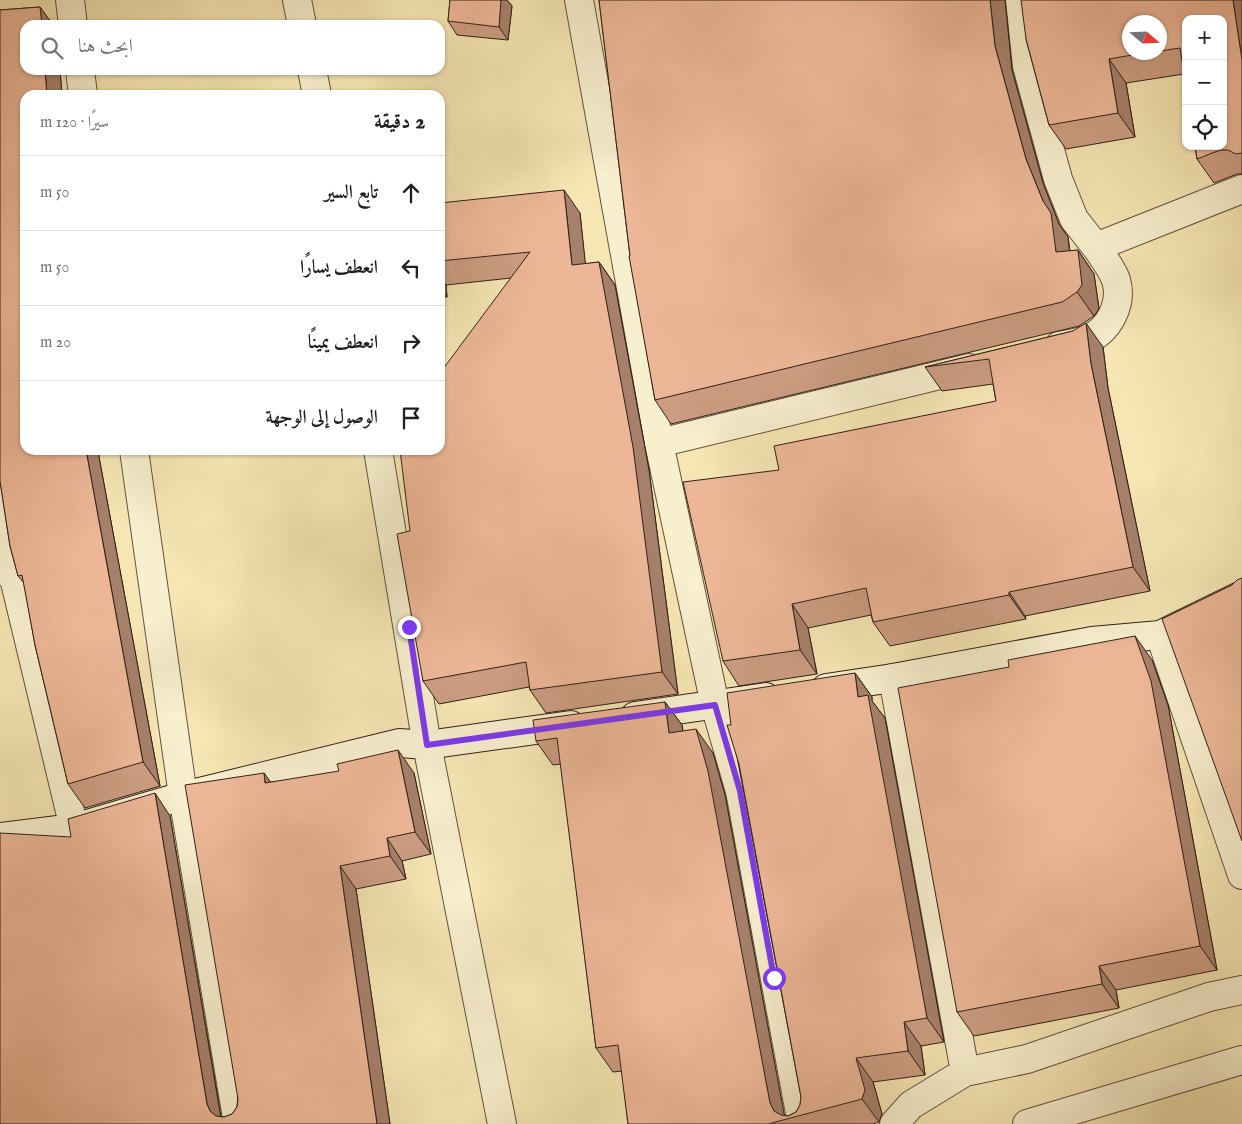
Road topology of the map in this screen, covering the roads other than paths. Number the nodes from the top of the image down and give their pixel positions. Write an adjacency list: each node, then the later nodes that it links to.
1 (70, 0): 5 (street)
2 (297, 0): 6 (street)
3 (579, 0): 15 (street)
4 (1020, 0): 12 (street)
5 (72, 20)
6 (301, 20)
7 (81, 75): 9 (street)
8 (313, 75): 10 (street)
9 (82, 90)
10 (316, 90)
11 (1242, 188): 12 (street)
12 (1096, 247): 13 (street)
13 (1038, 351)
14 (989, 363): 15 (street)
15 (659, 443): 23 (street)
16 (135, 455): 25 (street)
17 (379, 455): 24 (street)
18 (0, 484): 19 (lane)
19 (7, 572): 26 (street)
20 (1242, 595): 21 (street)
21 (1160, 635): 22 (street); 28 (street)
22 (893, 678): 23 (street); 31 (street)
23 (715, 705): 24 (street); 34 (street)
24 (427, 745): 25 (street); 33 (street)
25 (183, 796): 26 (street); 32 (street)
26 (74, 828): 27 (street)
27 (0, 837)
28 (1242, 875)
29 (1242, 990): 31 (street)
30 (1242, 1060): 36 (street)
31 (964, 1072): 35 (street)
32 (238, 1124)
33 (502, 1124)
34 (802, 1124)
35 (894, 1124)
36 (1027, 1124)

